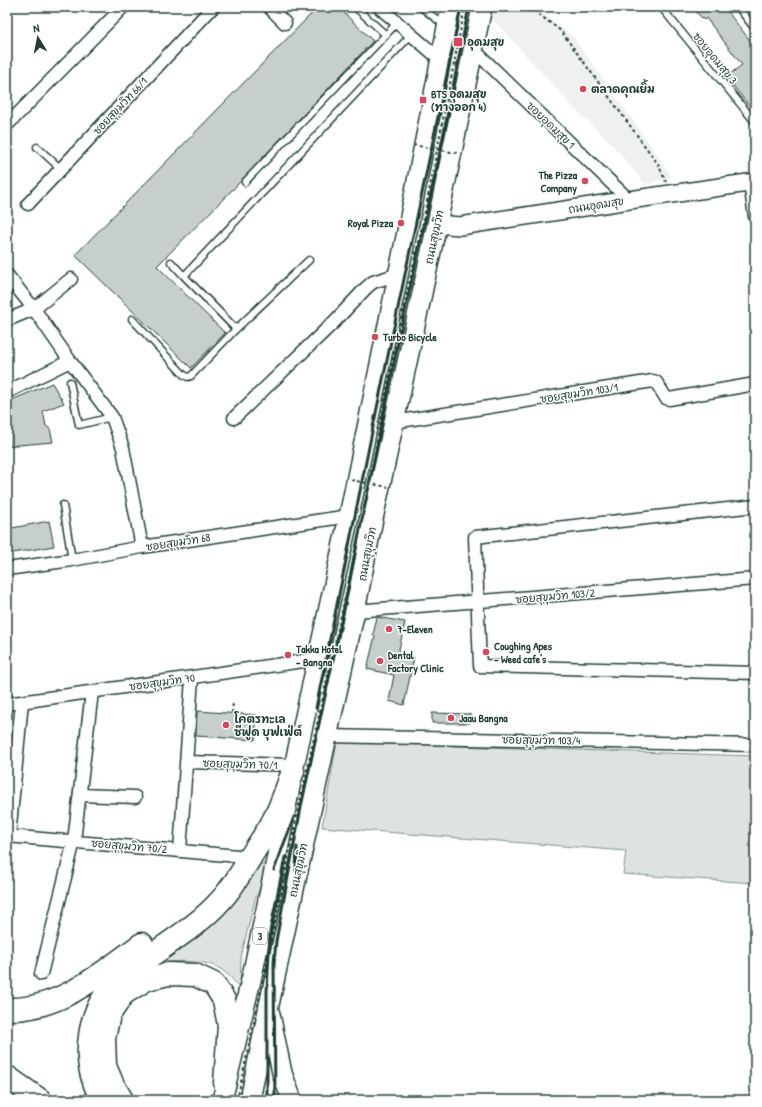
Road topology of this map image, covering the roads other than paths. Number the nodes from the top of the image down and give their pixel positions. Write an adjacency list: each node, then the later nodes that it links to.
1 (123, 7): 20 (street)
2 (213, 7): 22 (street, ซอยสุขุมวิท 66/1)
3 (269, 7): 11 (street)
4 (355, 7): 15 (lane)
5 (379, 7): 12 (street)
6 (421, 7): 13 (lane)
7 (451, 7): 13 (main road)
8 (482, 7): 17 (main road, ถนนสุขุมวิท)
9 (661, 7): 19 (lane, ซอยอุดมสุข 3)
10 (738, 7): 14 (lane)
11 (284, 23)
12 (397, 23): 15 (lane); 16 (street)
13 (447, 27): 18 (main road)
14 (755, 29)
15 (386, 35): 23 (lane)
16 (411, 35): 18 (street); 34 (lane)
17 (474, 50): 25 (street, ซอยอุดมสุข 1); 29 (main road, ถนนสุขุมวิท)
18 (441, 60): 28 (main road)
19 (755, 122)
20 (7, 125)
21 (37, 147): 22 (lane)
22 (61, 169): 26 (street, ซอยสุขุมวิท 66/1)
23 (245, 182)
24 (752, 183): 25 (main road, ถนนอุดมสุข); 27 (street)
25 (629, 200): 29 (main road, ถนนอุดมสุข)
26 (28, 204)
27 (755, 216)
28 (410, 217): 29 (main road); 32 (main road)
29 (437, 224): 46 (main road, ถนนสุขุมวิท)
30 (309, 260): 39 (lane)
31 (171, 262): 34 (lane)
32 (399, 274): 45 (street); 49 (main road)
33 (7, 275): 36 (street)
34 (184, 276): 39 (lane)
35 (71, 279): 36 (street)
36 (34, 309): 38 (street); 40 (street)
37 (132, 319): 39 (lane)
38 (7, 320)
39 (236, 330)
40 (70, 362): 43 (street); 44 (street)
41 (70, 382): 44 (lane)
42 (755, 384): 46 (street, ซอยสุขุมวิท 103/1)
43 (7, 392)
44 (112, 417): 51 (street)
45 (234, 418)
46 (394, 422): 50 (main road, ถนนสุขุมวิท)
47 (63, 505): 52 (lane)
48 (755, 506): 55 (street)
49 (348, 516): 50 (main road); 51 (street, ซอยสุขุมวิท 68); 57 (main road)
50 (373, 519): 56 (main road, ถนนสุขุมวิท)
51 (142, 547): 52 (street, ซอยสุขุมวิท 68)
52 (72, 560): 53 (street, ซอยสุขุมวิท 68)
53 (7, 569)
54 (755, 580): 55 (street, ซอยสุขุมวิท 103/2)
55 (478, 602): 56 (street, ซอยสุขุมวิท 103/2); 58 (street)
56 (355, 612): 63 (main road, ถนนสุขุมวิท)
57 (317, 659): 59 (street, ซอยสุขุมวิท 70); 66 (main road)
58 (755, 673)
59 (192, 678): 60 (street, ซอยสุขุมวิท 70); 65 (street)
60 (92, 692): 61 (street, ซอยสุขุมวิท 70); 67 (street)
61 (22, 702): 62 (street, ซอยสุขุมวิท 70); 69 (street)
62 (7, 704)
63 (327, 736): 64 (street, ซอยสุขุมวิท 103/4); 74 (main road, ถนนสุขุมวิท / 3)
64 (755, 745)
65 (186, 762): 66 (street, ซอยสุขุมวิท 70/1); 71 (street)
66 (294, 763): 72 (highway); 78 (main road, 3)
67 (80, 795): 68 (street); 70 (street)
68 (135, 797)
69 (8, 836): 70 (street, ซอยสุขุมวิท 70/2)
70 (74, 841): 71 (street, ซอยสุขุมวิท 70/2); 73 (street)
71 (180, 851): 72 (street, ซอยสุขุมวิท 70/2)
72 (250, 857): 75 (highway); 81 (highway)
73 (41, 974)
74 (269, 1005): 83 (main road, ถนนสุขุมวิท / 3); 84 (main road)
75 (7, 1009)
76 (7, 1077): 80 (highway)
77 (7, 1085): 79 (highway)
78 (228, 1094): 82 (highway)
79 (30, 1100)
80 (40, 1100)
81 (102, 1100)
82 (122, 1100)
83 (250, 1100)
84 (292, 1100)

